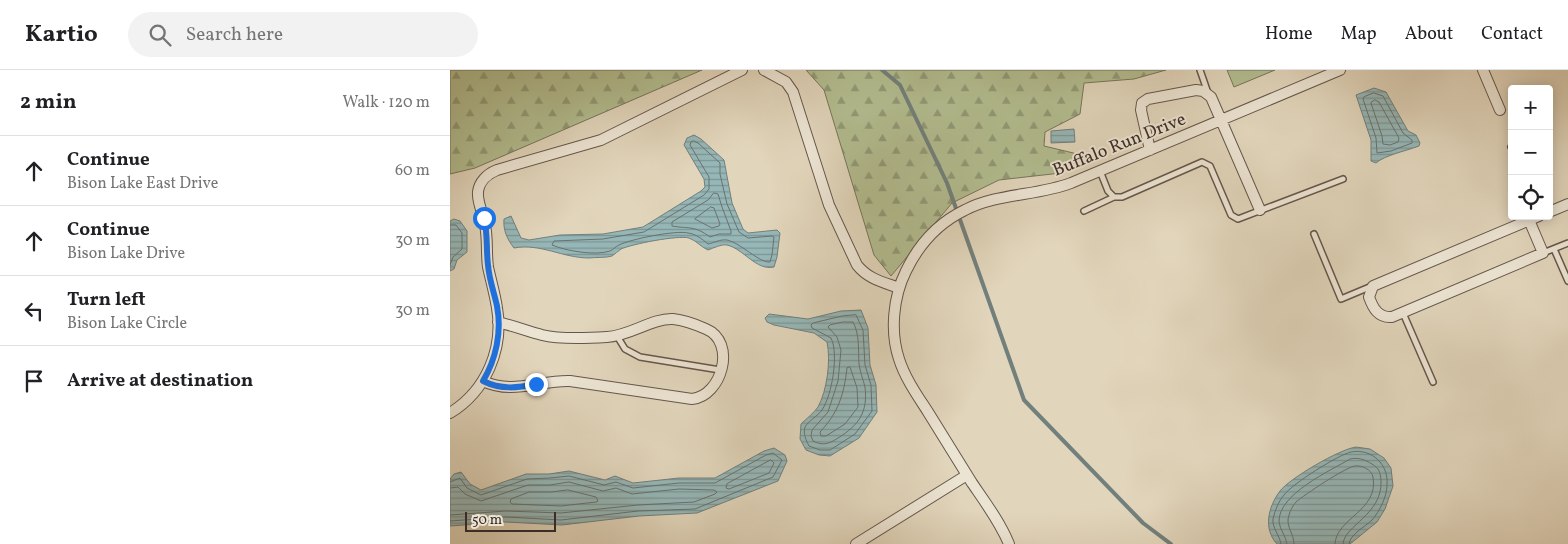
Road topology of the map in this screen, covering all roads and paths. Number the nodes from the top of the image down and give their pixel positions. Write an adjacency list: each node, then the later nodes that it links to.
1 (742, 70): 27 (street)
2 (764, 70): 25 (street)
3 (1200, 70): 6 (lane)
4 (1340, 70): 8 (street, Buffalo Run Drive)
5 (1483, 70): 7 (street)
6 (1209, 95): 8 (street); 9 (street)
7 (1500, 110)
8 (1221, 119): 9 (street, Buffalo Run Drive); 14 (street)
9 (1150, 150): 10 (street, Buffalo Run Drive)
10 (1100, 171): 12 (lane); 25 (street, Buffalo Run Drive)
11 (1342, 179): 14 (lane)
12 (1114, 197): 14 (lane); 16 (lane)
13 (1568, 204): 15 (street)
14 (1260, 210)
15 (1553, 210)
16 (1084, 211)
17 (1529, 220): 24 (street)
18 (1535, 220): 22 (street)
19 (1314, 234): 24 (lane)
20 (1568, 243): 21 (lane)
21 (1554, 249): 22 (lane); 23 (lane)
22 (1543, 253): 26 (street)
23 (1568, 281)
24 (1373, 286): 26 (street)
25 (899, 288): 33 (street, Buffalo Run Drive)
26 (1403, 313): 31 (lane)
27 (498, 322): 28 (street); 30 (street)
28 (617, 336): 29 (lane); 29 (street)
29 (720, 370): 30 (street)
30 (483, 381): 32 (street)
31 (1433, 382)
32 (450, 413)
33 (967, 475): 34 (street); 35 (street, Buffalo Run Drive)
34 (856, 544)
35 (1009, 544)

